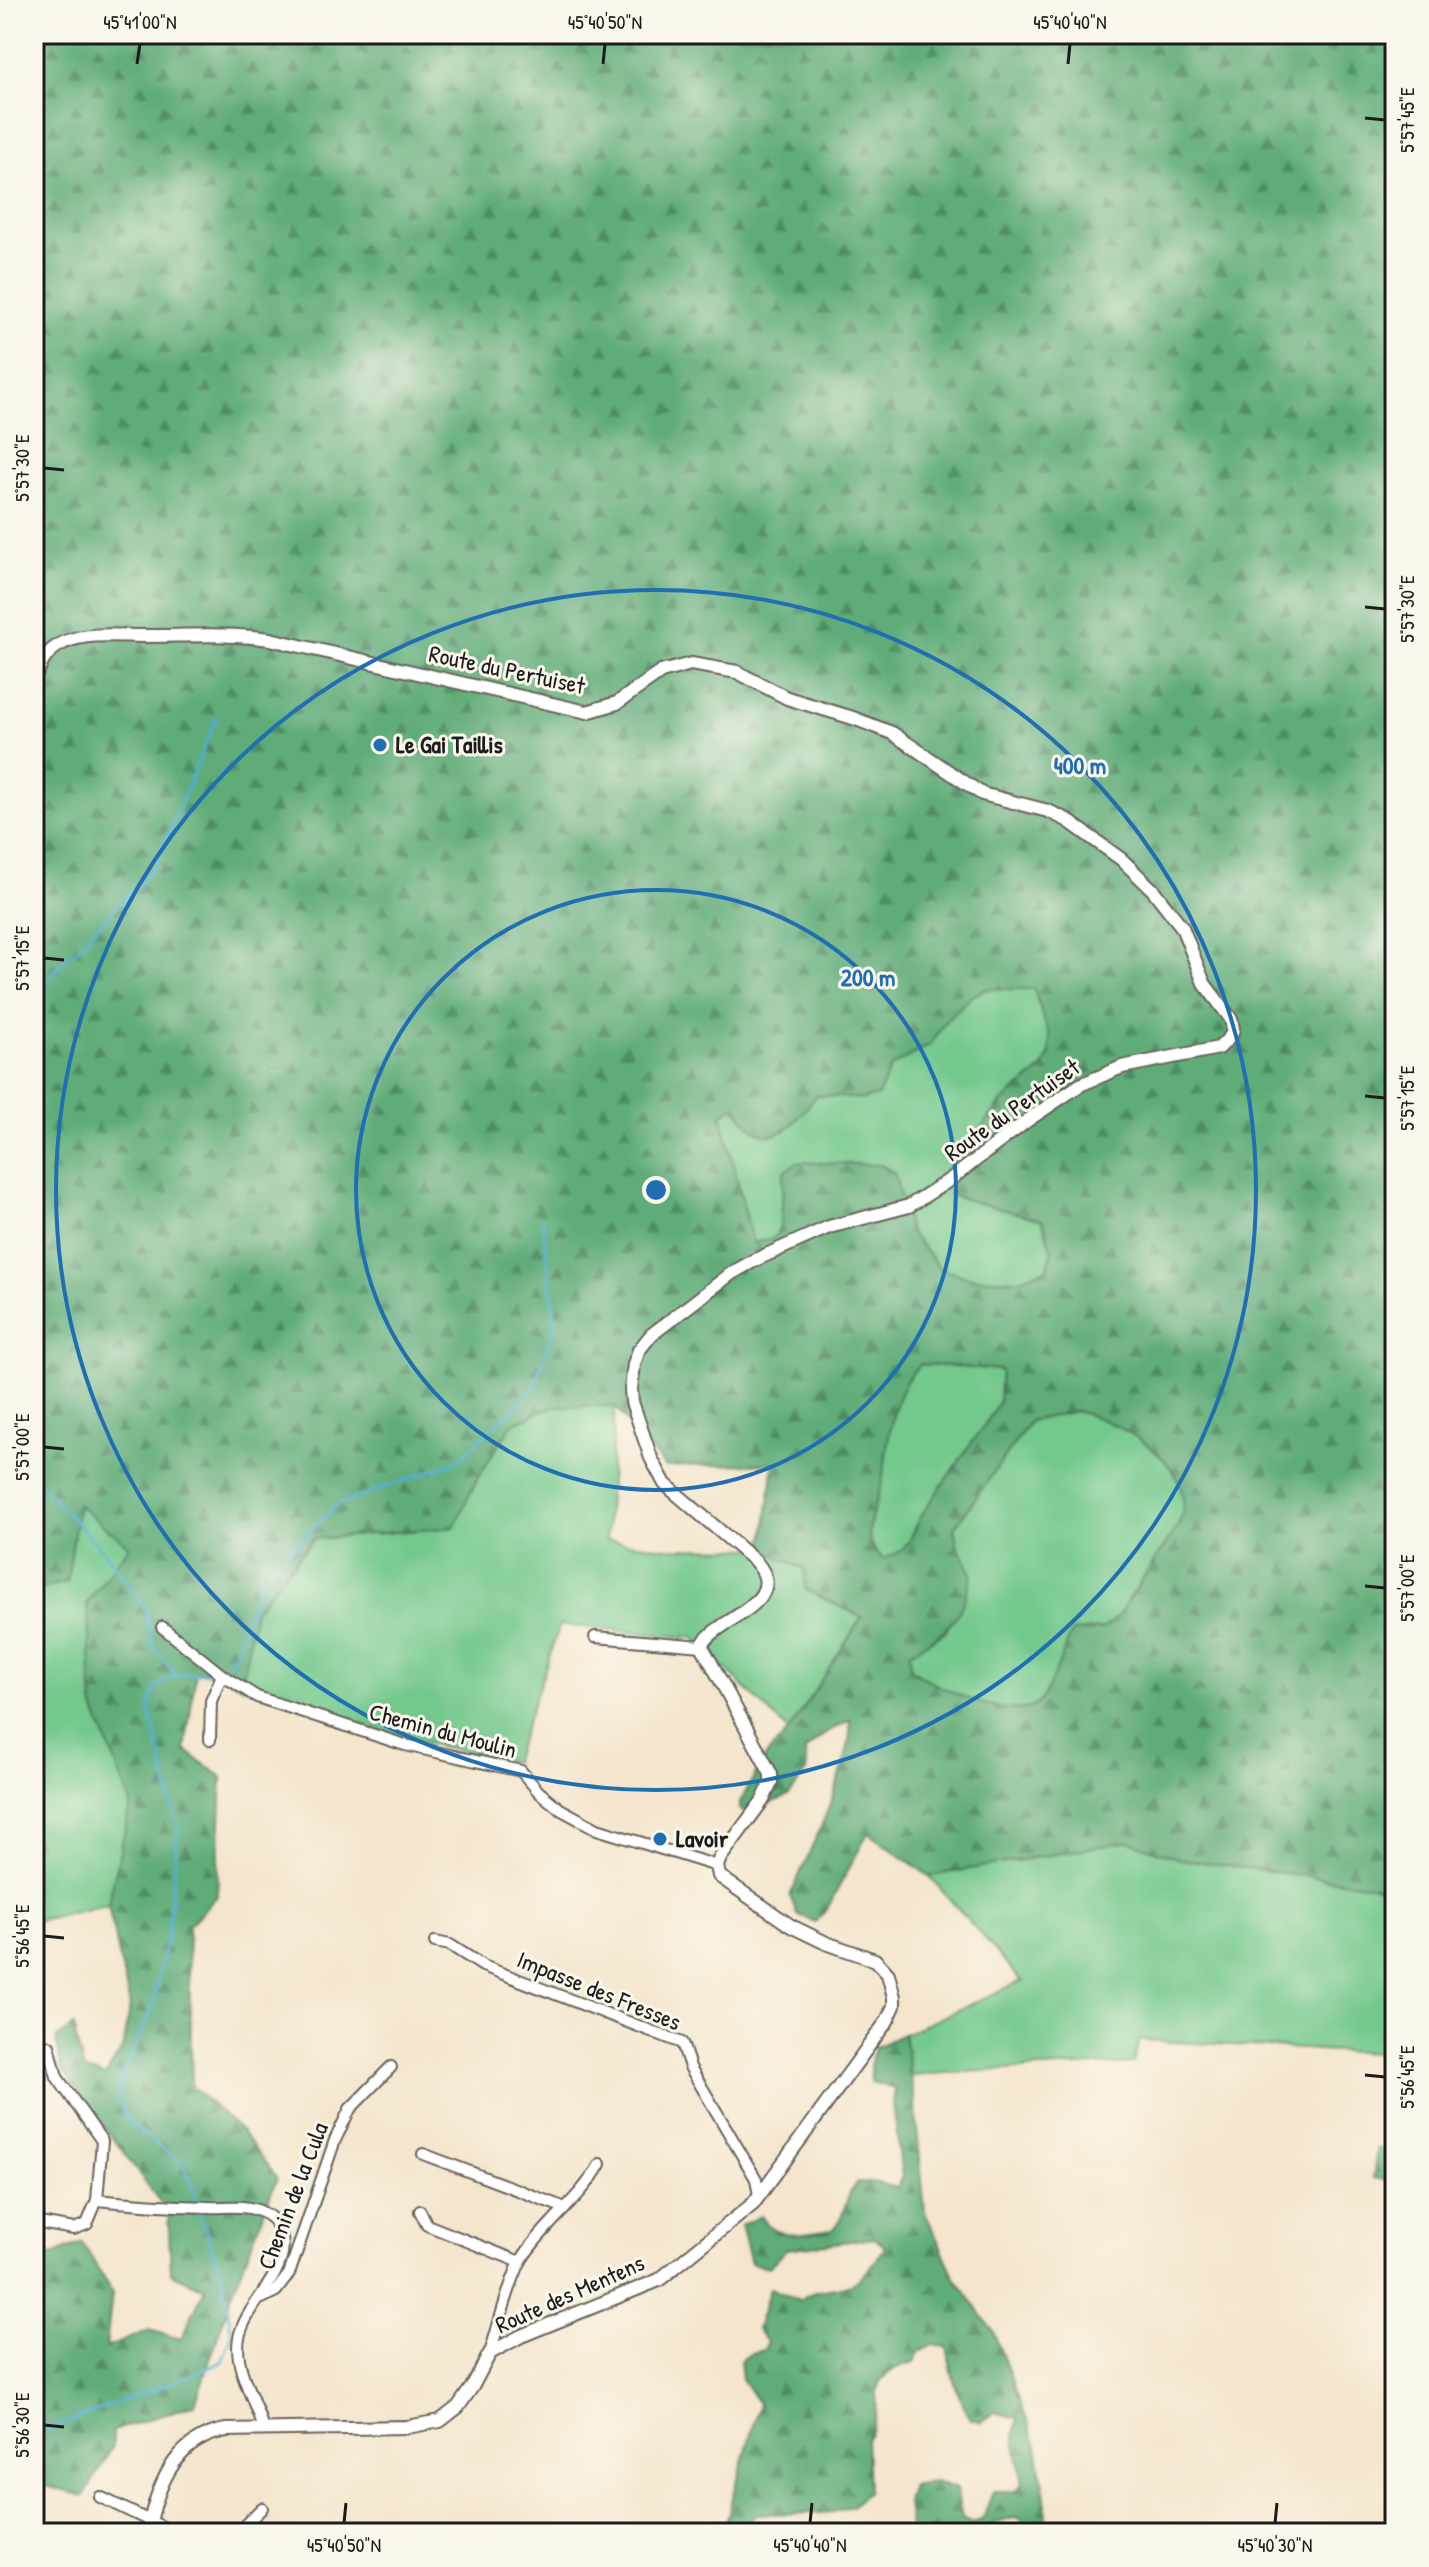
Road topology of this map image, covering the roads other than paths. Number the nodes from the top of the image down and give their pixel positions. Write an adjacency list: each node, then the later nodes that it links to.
1 (34, 679): 4 (street, Route du Pertuiset)
2 (162, 1627): 5 (street, Chemin du Moulin)
3 (595, 1637): 4 (street)
4 (702, 1646): 7 (street)
5 (219, 1672): 6 (street); 7 (street, Chemin du Moulin)
6 (210, 1740)
7 (718, 1871): 13 (street, Route des Mentens)
8 (435, 1942): 13 (street, Impasse des Fresses)
9 (34, 2045): 14 (street)
10 (391, 2067): 19 (street, Chemin de la Cula)
11 (423, 2154): 15 (street)
12 (600, 2164): 15 (street)
13 (759, 2196): 20 (street, Route des Mentens)
14 (97, 2200): 17 (street); 19 (street)
15 (565, 2208): 18 (street)
16 (420, 2211): 18 (street)
17 (34, 2222)
18 (520, 2262): 20 (street)
19 (260, 2299): 21 (street)
20 (490, 2353): 21 (street, Route des Mentens)
21 (263, 2430): 24 (street, Route des Mentens)
22 (100, 2497): 24 (street)
23 (262, 2508): 26 (street)
24 (153, 2527): 25 (street)
25 (175, 2533)
26 (237, 2533)

